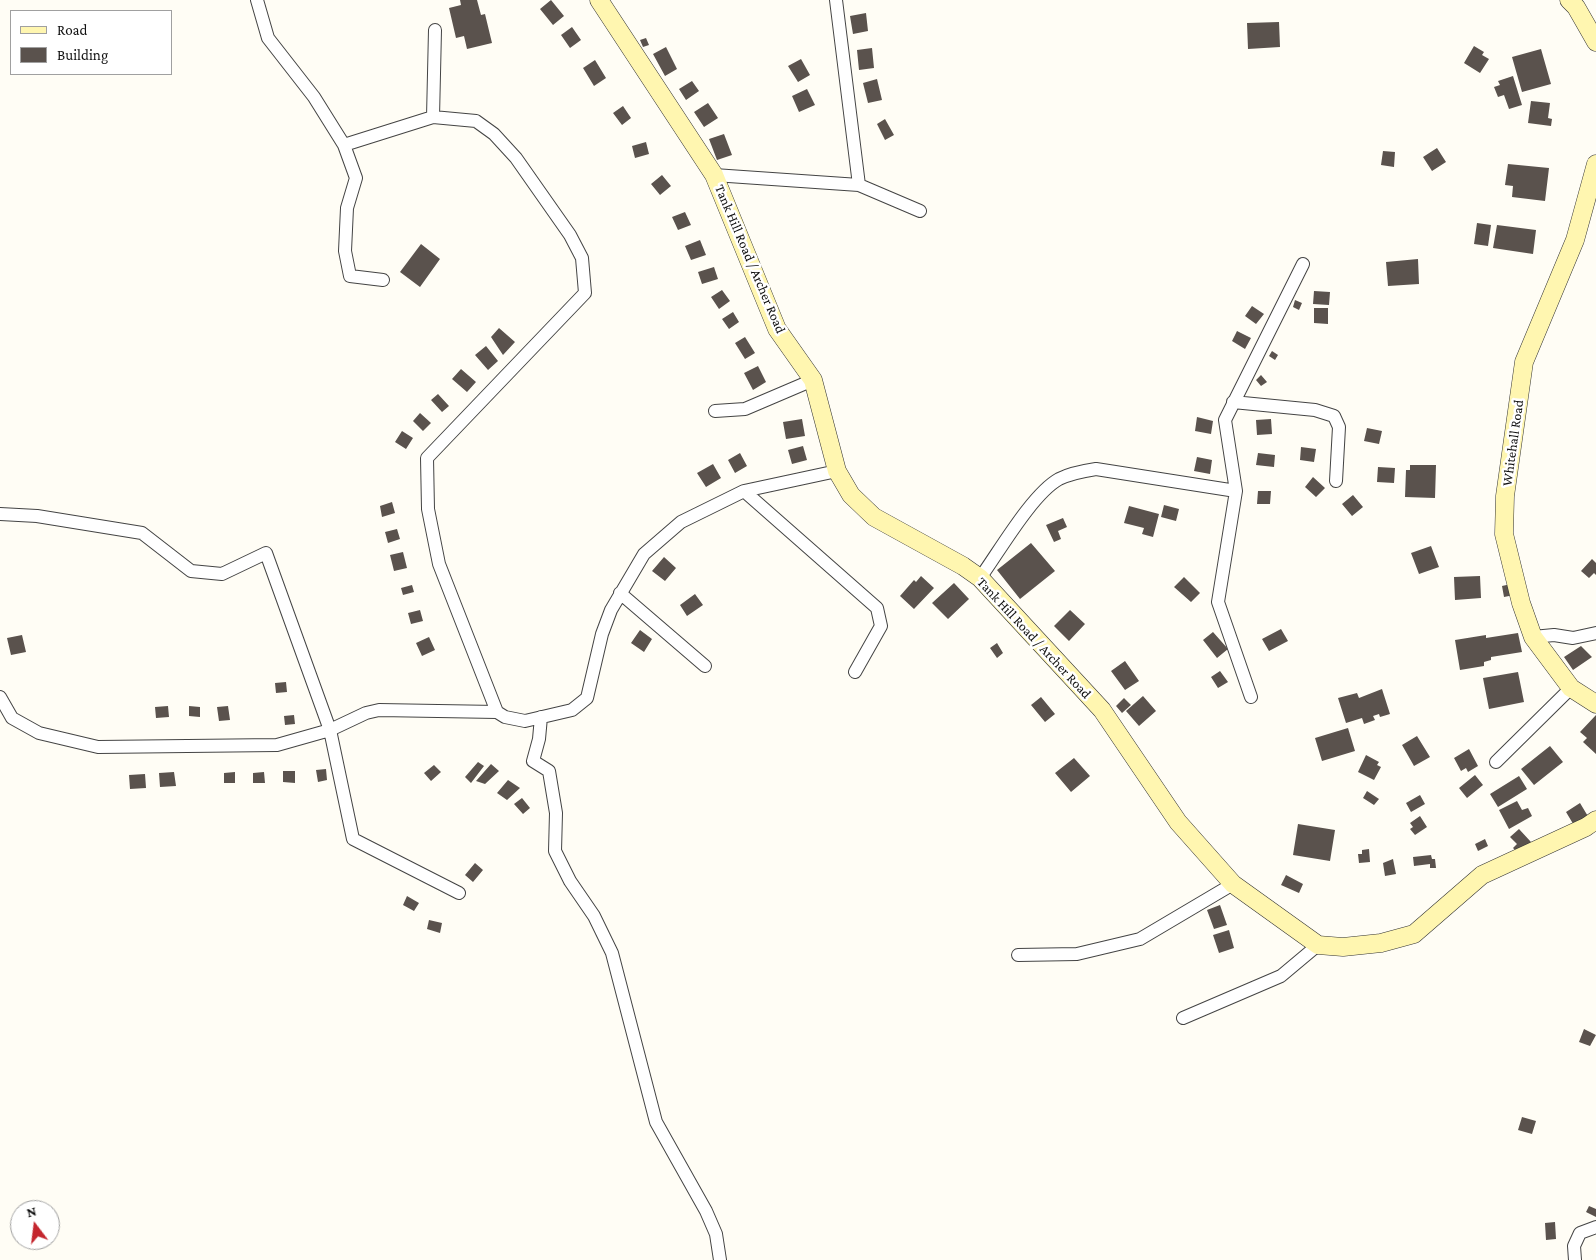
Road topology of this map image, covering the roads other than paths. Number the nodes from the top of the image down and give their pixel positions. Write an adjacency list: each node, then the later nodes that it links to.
1 (257, 0): 8 (street)
2 (598, 0): 10 (street, Tank Hill Road / Archer Road)
3 (836, 0): 11 (street)
4 (1568, 0): 6 (street)
5 (435, 30): 7 (street)
6 (1596, 42)
7 (433, 117): 8 (street); 33 (street)
8 (344, 145): 14 (street)
9 (1596, 164): 26 (street, Whitehall Road)
10 (714, 175): 11 (street); 15 (street, Tank Hill Road / Archer Road)
11 (859, 185): 12 (street)
12 (920, 211)
13 (1303, 264): 16 (street)
14 (383, 280)
15 (812, 380): 17 (street); 18 (street, Tank Hill Road / Archer Road)
16 (1233, 402): 19 (street); 21 (street)
17 (715, 411)
18 (837, 471): 20 (street); 23 (street, Tank Hill Road / Archer Road)
19 (1336, 481)
20 (744, 491): 24 (street); 28 (street)
21 (1236, 491): 23 (street); 31 (street)
22 (0, 514): 35 (street)
23 (980, 578): 38 (street, Tank Hill Road / Archer Road)
24 (620, 593): 27 (street); 34 (street)
25 (1596, 633): 26 (street)
26 (1533, 636): 29 (street, Whitehall Road)
27 (705, 666)
28 (855, 672)
29 (1571, 688): 32 (street, Whitehall Road); 36 (street)
30 (0, 697): 35 (street)
31 (1251, 697)
32 (1596, 704)
33 (497, 712): 34 (street); 35 (street)
34 (541, 717): 44 (street)
35 (330, 730): 39 (street)
36 (1496, 762)
37 (1596, 820): 40 (street, Tank Hill Road / Archer Road)
38 (1233, 884): 40 (street, Tank Hill Road / Archer Road); 41 (street)
39 (459, 893)
40 (1318, 944): 42 (street)
41 (1018, 955)
42 (1183, 1018)
43 (1596, 1227): 45 (street)
44 (720, 1260)
45 (1575, 1260)

